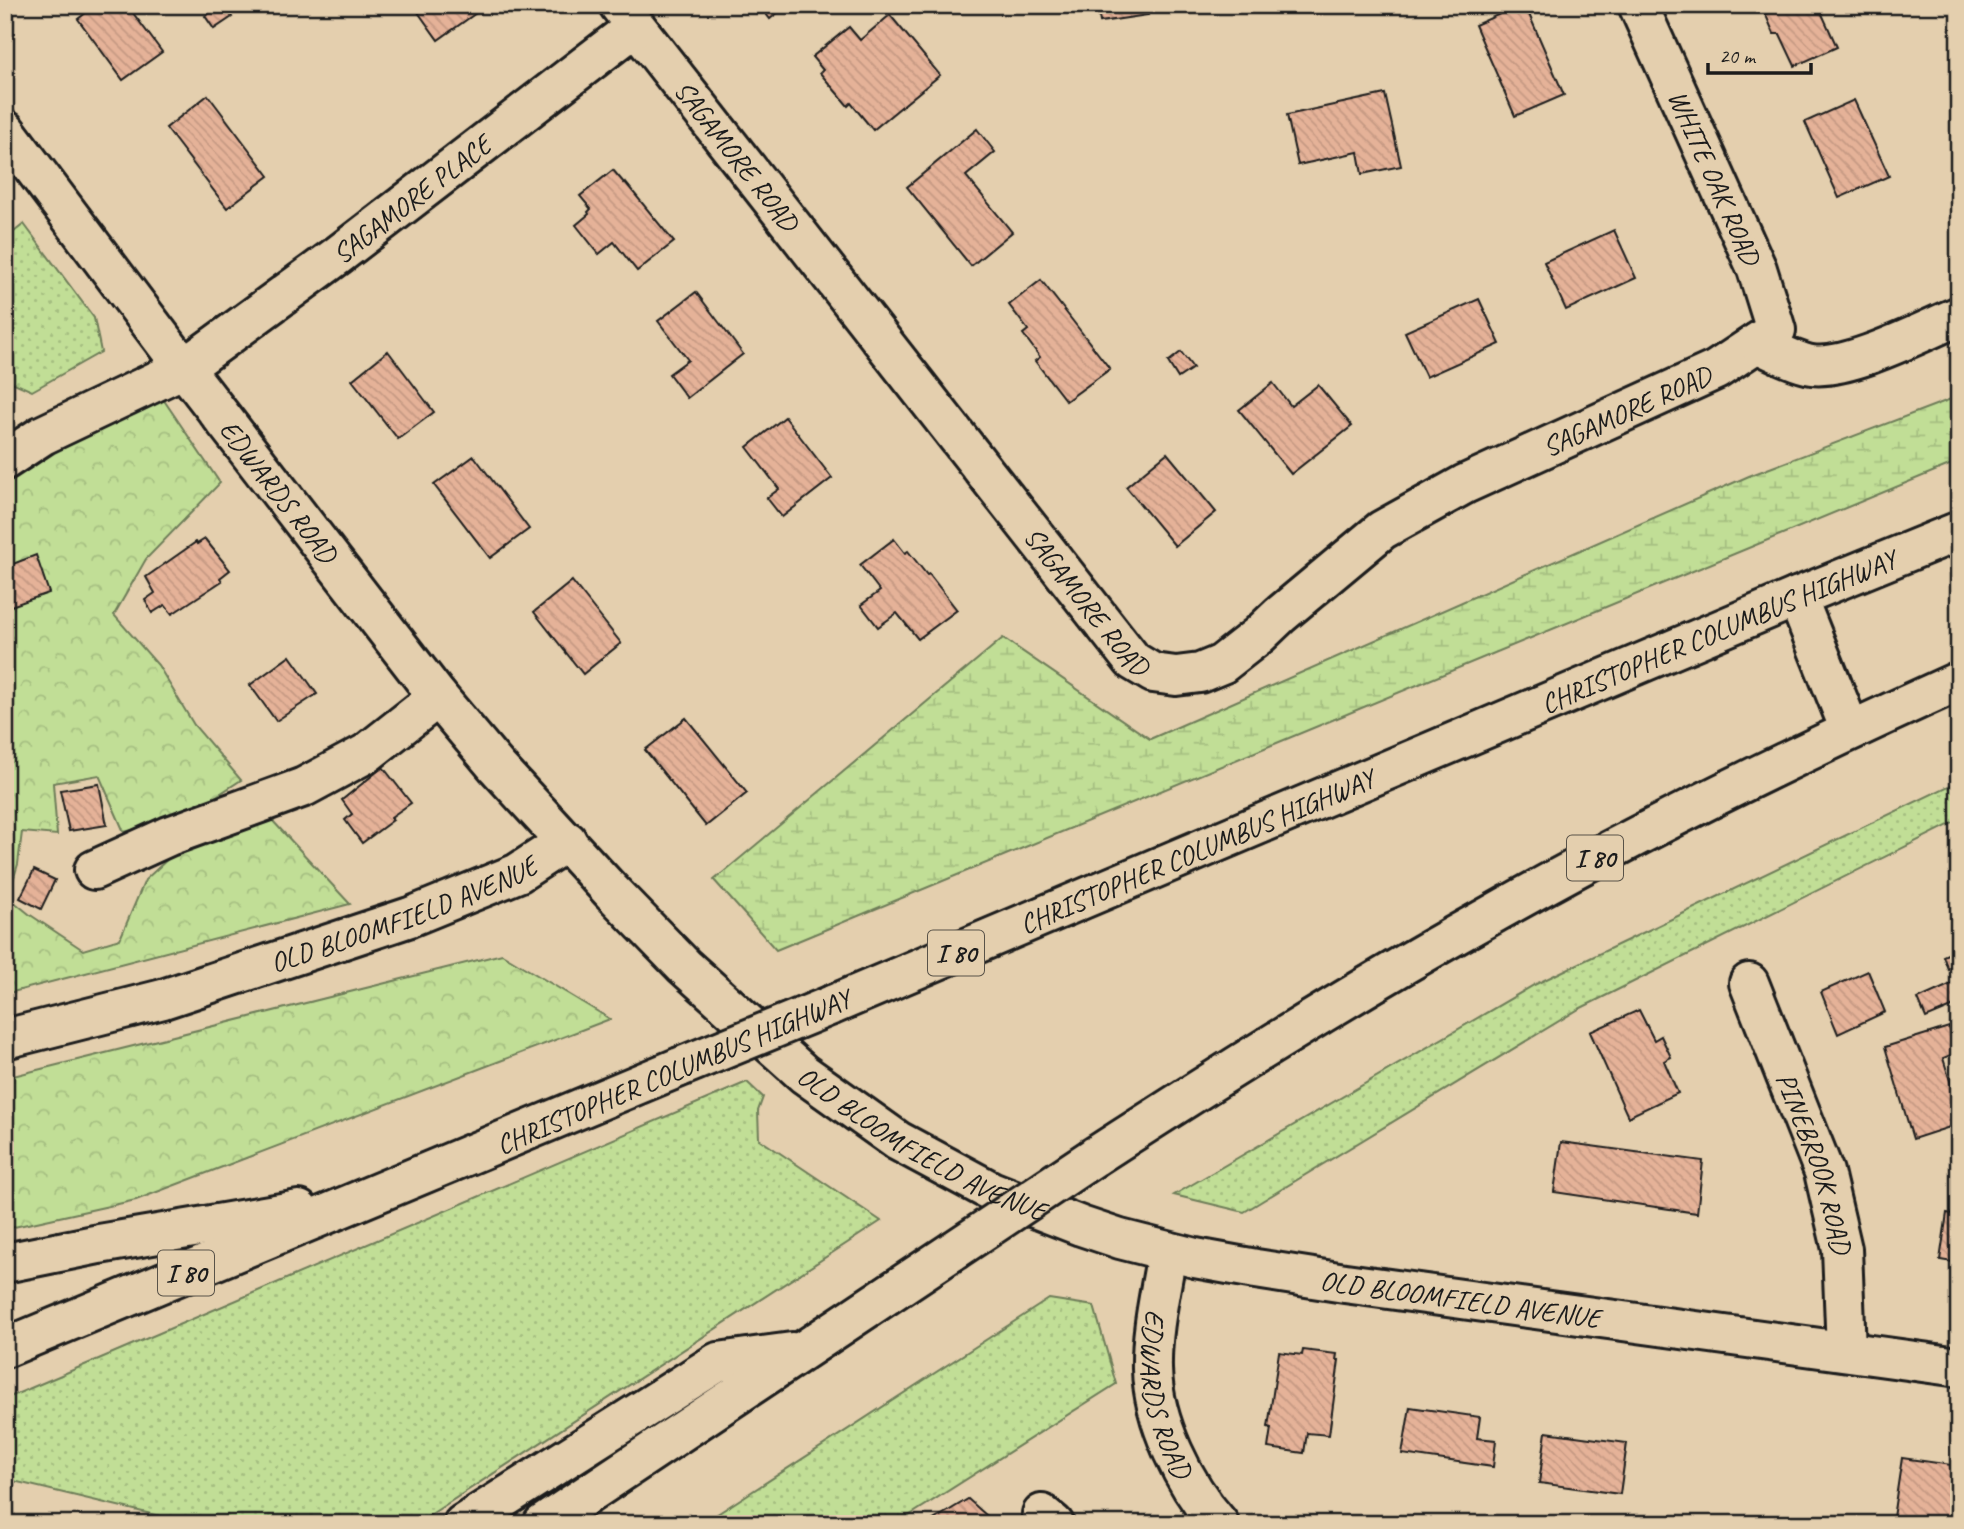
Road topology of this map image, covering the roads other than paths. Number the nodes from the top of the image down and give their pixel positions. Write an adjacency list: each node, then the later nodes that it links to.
1 (1638, 5): 5 (main road, WHITE OAK ROAD)
2 (627, 16): 5 (main road, SAGAMORE ROAD); 6 (main road, SAGAMORE PLACE)
3 (5, 130): 6 (main road, EDWARDS ROAD)
4 (1959, 316): 5 (main road)
5 (1757, 343)
6 (184, 368): 7 (main road, SAGAMORE PLACE); 11 (main road, EDWARDS ROAD)
7 (5, 460)
8 (1959, 531): 9 (main road, CHRISTOPHER COLUMBUS HIGHWAY / I 80)
9 (1797, 597): 12 (main road); 17 (main road, CHRISTOPHER COLUMBUS HIGHWAY / I 80, bridge)
10 (1959, 681): 12 (main road, I 80)
11 (438, 697): 13 (main road, EDWARDS ROAD); 14 (main road)
12 (1850, 730): 21 (main road, I 80, bridge)
13 (567, 841): 16 (main road, OLD BLOOMFIELD AVENUE); 18 (main road, OLD BLOOMFIELD AVENUE)
14 (94, 870)
15 (1749, 983): 22 (main road, PINEBROOK ROAD)
16 (5, 1040)
17 (367, 1198): 19 (main road); 20 (main road, CHRISTOPHER COLUMBUS HIGHWAY / I 80)
18 (1167, 1252): 22 (main road, OLD BLOOMFIELD AVENUE); 26 (main road, EDWARDS ROAD)
19 (5, 1263)
20 (5, 1348)
21 (801, 1351): 24 (main road); 25 (main road, I 80)
22 (1846, 1352): 23 (main road, OLD BLOOMFIELD AVENUE)
23 (1959, 1367)
24 (463, 1524)
25 (542, 1524)
26 (1219, 1524)

